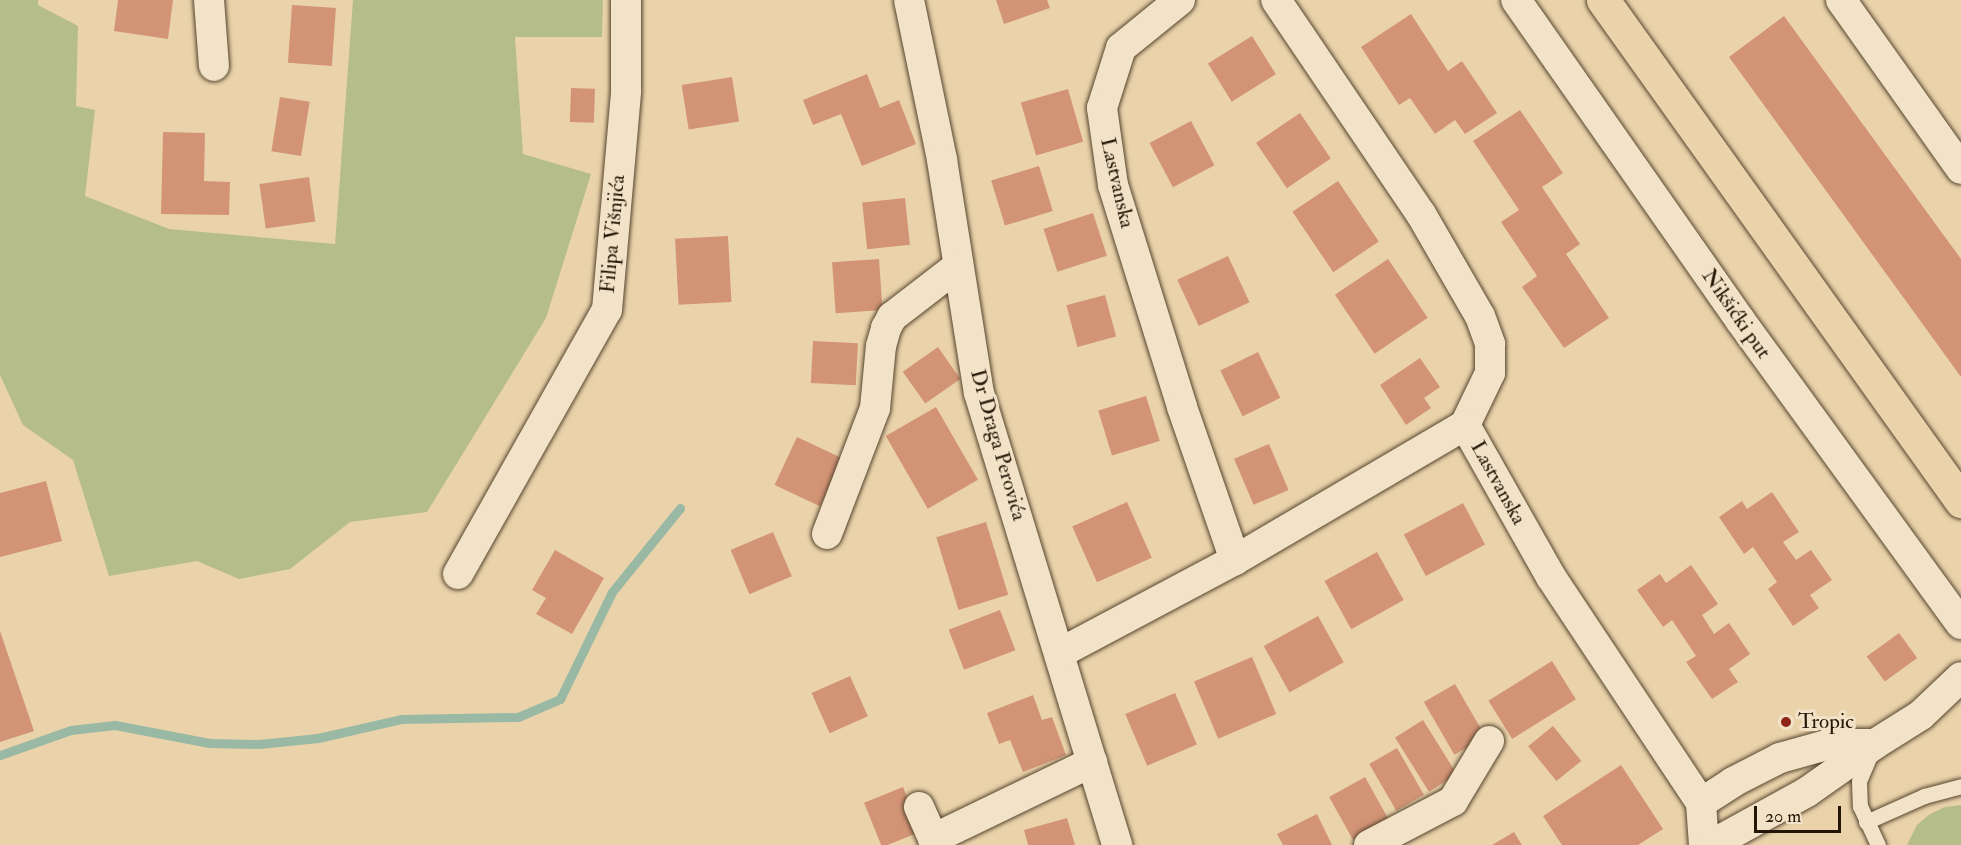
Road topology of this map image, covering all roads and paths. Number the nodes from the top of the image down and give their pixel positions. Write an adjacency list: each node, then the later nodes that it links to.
1 (209, 0): 9 (street)
2 (626, 0): 16 (street, Filipa Višnjića)
3 (909, 0): 11 (street, Dr Draga Perovića)
4 (1180, 0): 15 (street, Lastvanska)
5 (1276, 0): 12 (street, Lastvanska)
6 (1516, 0): 17 (street, Nikšićki put)
7 (1603, 0): 13 (main road)
8 (1841, 0): 10 (street)
9 (214, 66)
10 (1961, 169)
11 (958, 266): 14 (street); 18 (street, Dr Draga Perovića)
12 (1465, 425): 15 (street); 24 (street, Lastvanska)
13 (1961, 501)
14 (827, 534)
15 (1236, 560): 18 (street)
16 (458, 574)
17 (1961, 624)
18 (1060, 654): 22 (street, Dr Draga Perovića)
19 (1961, 677): 21 (street)
20 (1489, 741): 29 (street)
21 (1875, 744): 24 (street); 26 (lane); 31 (street)
22 (1092, 762): 27 (street); 28 (street, Dr Draga Perovića)
23 (1961, 786): 26 (lane)
24 (1701, 803): 30 (street)
25 (920, 807): 27 (street)
26 (1866, 822): 32 (lane)
27 (935, 842)
28 (1117, 845)
29 (1369, 845)
30 (1704, 845)
31 (1711, 845)
32 (1878, 845)

